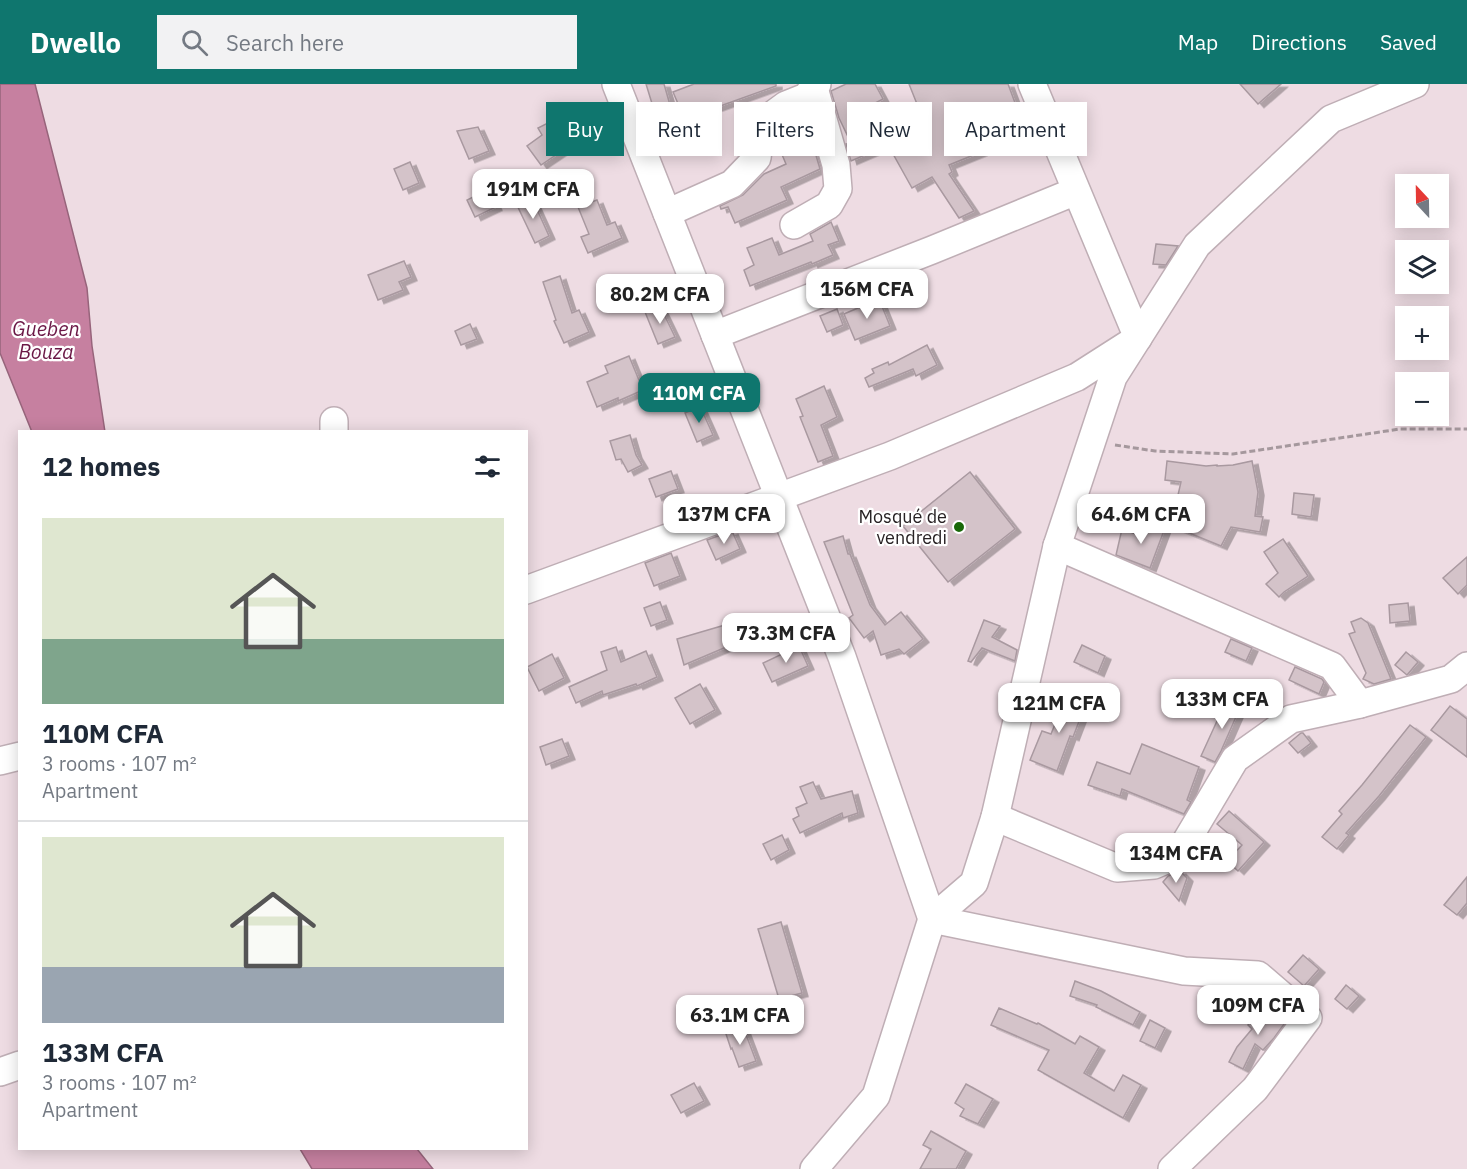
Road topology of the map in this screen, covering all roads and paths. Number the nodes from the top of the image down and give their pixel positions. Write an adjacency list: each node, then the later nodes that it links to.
1 (616, 84): 6 (street)
2 (1032, 84): 5 (street)
3 (1415, 84): 9 (street)
4 (815, 86): 6 (street); 7 (street)
5 (1076, 191): 8 (street); 9 (street)
6 (667, 213): 8 (street)
7 (794, 225)
8 (715, 335): 12 (street)
9 (1138, 338): 11 (street); 12 (street)
10 (1467, 429): 11 (path)
11 (1092, 441): 13 (street)
12 (778, 497): 14 (street); 20 (street)
13 (1057, 546): 16 (street); 19 (street)
14 (528, 589)
15 (1467, 666): 16 (street)
16 (1360, 704): 19 (street)
17 (18, 756): 18 (street)
18 (0, 761)
19 (995, 817): 20 (street)
20 (932, 919): 23 (street); 24 (street)
21 (18, 1066): 22 (street)
22 (0, 1072)
23 (814, 1169)
24 (1172, 1169)

